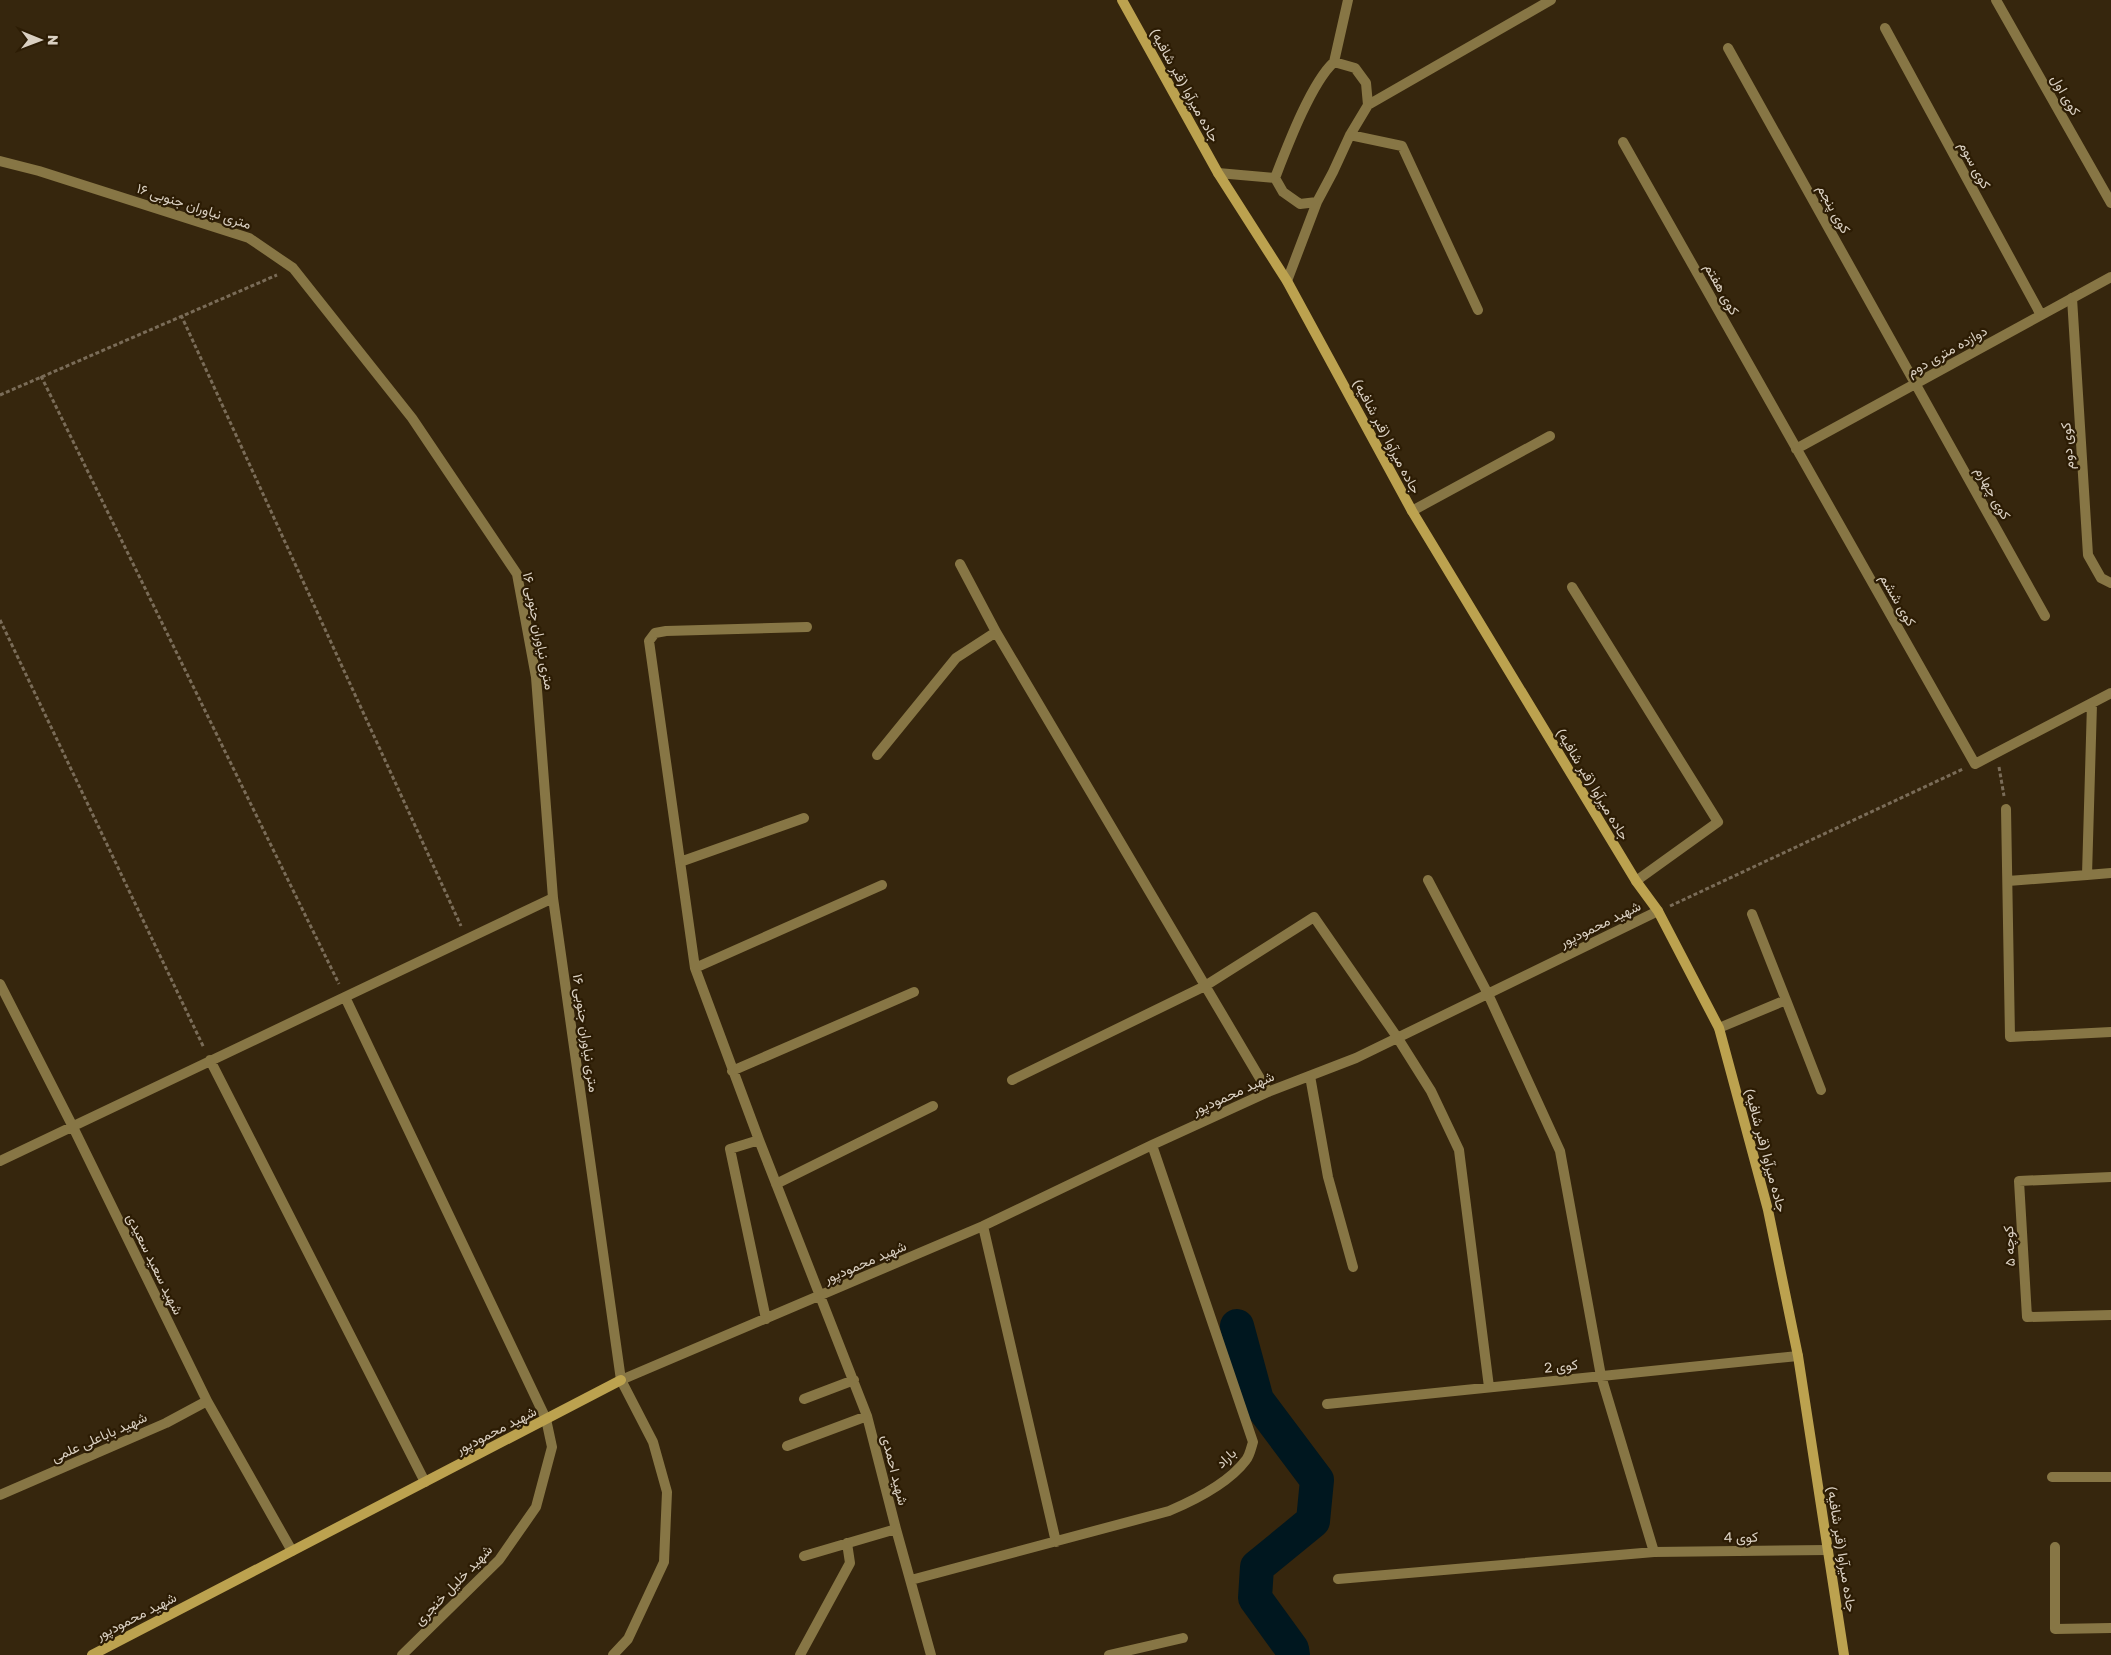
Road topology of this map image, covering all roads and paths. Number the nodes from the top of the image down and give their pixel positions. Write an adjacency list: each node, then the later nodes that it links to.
1 (1122, 0): 12 (street, جاده میرآوا (قبر شافیه))
2 (1348, 0): 7 (street)
3 (1551, 0): 8 (street)
4 (1996, 0): 15 (street, کوی اول)
5 (1886, 28): 22 (street, کوی سوم)
6 (1728, 48): 24 (street, کوی پنجم)
7 (1334, 62): 8 (street); 13 (street)
8 (1368, 105): 9 (street)
9 (1350, 134): 14 (street); 20 (street)
10 (1623, 142): 27 (street, کوی هفتم)
11 (0, 161): 16 (street, ۱۶ متری نیاوران جنوبی)
12 (1218, 173): 13 (street); 18 (street, جاده میرآوا (قبر شافیه))
13 (1275, 178): 14 (street)
14 (1316, 202): 18 (street)
15 (2111, 203)
16 (293, 268): 21 (path); 50 (street, ۱۶ متری نیاوران جنوبی)
17 (2111, 277): 19 (street, دوازده متری دوم)
18 (1287, 281): 28 (street, جاده میرآوا (قبر شافیه))
19 (2072, 298): 22 (street, دوازده متری دوم); 30 (street, کوی دوم)
20 (1478, 310)
21 (180, 315): 23 (path); 53 (path)
22 (2041, 315): 24 (street, دوازده متری دوم)
23 (41, 376): 25 (path); 59 (path)
24 (1916, 384): 27 (street, دوازده متری دوم); 32 (street, کوی چهارم)
25 (0, 395)
26 (1550, 436): 28 (street)
27 (1796, 449): 40 (street, کوی ششم)
28 (1412, 511): 47 (street, جاده میرآوا (قبر شافیه))
29 (960, 564): 35 (street)
30 (2111, 584)
31 (1572, 586): 47 (street)
32 (2045, 616)
33 (0, 620): 64 (path)
34 (807, 627): 43 (street, شهید احمدی)
35 (996, 632): 39 (street); 56 (street)
36 (2111, 693): 37 (street)
37 (2092, 704): 38 (street); 45 (street)
38 (1997, 752): 40 (street); 41 (path)
39 (877, 755)
40 (1975, 764): 51 (path)
41 (2006, 809): 48 (street)
42 (804, 818): 43 (street)
43 (680, 862): 54 (street, شهید احمدی)
44 (2111, 873): 45 (street)
45 (2087, 875): 48 (street)
46 (1428, 880): 58 (street)
47 (1636, 881): 51 (street, جاده میرآوا (قبر شافیه))
48 (2008, 881): 62 (street)
49 (882, 885): 54 (street)
50 (553, 898): 53 (street); 84 (street, ۱۶ متری نیاوران جنوبی)
51 (1658, 911): 58 (street, شهید محمودپور); 61 (street, جاده میرآوا (قبر شافیه))
52 (1752, 914): 60 (street)
53 (467, 939): 59 (street)
54 (695, 968): 65 (street, شهید احمدی)
55 (0, 984): 71 (street, شهید سعید سعیدی)
56 (1205, 986): 63 (street); 67 (street); 69 (street)
57 (914, 992): 65 (street)
58 (1488, 994): 63 (street, شهید محمودپور); 83 (street)
59 (345, 996): 64 (street); 91 (street, شهید خلیل خنجری)
60 (1786, 1000): 61 (street); 68 (street)
61 (1720, 1028): 82 (street, جاده میرآوا (قبر شافیه))
62 (2111, 1032)
63 (1397, 1037): 66 (street, شهید محمودپور); 86 (street)
64 (210, 1060): 71 (street); 95 (street)
65 (732, 1071): 72 (street, شهید احمدی)
66 (1310, 1076): 69 (street, شهید محمودپور); 78 (street)
67 (1012, 1080)
68 (1821, 1090)
69 (1268, 1092): 73 (street, شهید محمودپور)
70 (933, 1106): 76 (street)
71 (72, 1125): 74 (street); 88 (street, شهید سعید سعیدی)
72 (759, 1140): 76 (street, شهید احمدی); 81 (street)
73 (1152, 1145): 77 (street, شهید محمودپور); 98 (street, باراد)
74 (0, 1161)
75 (2111, 1177): 80 (street, کوچه ۵)
76 (776, 1184): 79 (street, شهید احمدی)
77 (983, 1226): 79 (street, شهید محمودپور); 98 (street)
78 (1353, 1267)
79 (819, 1297): 81 (street, شهید محمودپور); 85 (street, شهید احمدی)
80 (2111, 1315)
81 (766, 1319): 84 (street, شهید محمودپور)
82 (1798, 1356): 83 (street, کوی 2); 101 (street, جاده میرآوا (قبر شافیه))
83 (1601, 1376): 86 (street, کوی 2); 103 (street)
84 (622, 1380): 91 (street, شهید محمودپور); 111 (street, ۱۶ متری نیاوران جنوبی)
85 (854, 1380): 87 (street); 90 (street, شهید احمدی)
86 (1489, 1387): 89 (street, کوی 2)
87 (804, 1400)
88 (207, 1401): 96 (street, شهید باباعلی علمی); 102 (street, شهید سعید سعیدی)
89 (1327, 1404)
90 (867, 1416): 92 (street); 97 (street, شهید احمدی)
91 (546, 1419): 95 (street, شهید محمودپور); 110 (street, شهید خلیل خنجری)
92 (787, 1446)
93 (2111, 1477): 94 (street)
94 (2052, 1478)
95 (425, 1482): 102 (street, شهید محمودپور)
96 (0, 1495)
97 (896, 1529): 99 (street); 106 (street, شهید احمدی)
98 (1056, 1542): 106 (street, باراد)
99 (847, 1544): 104 (street); 112 (street)
100 (2055, 1547): 107 (street)
101 (1828, 1550): 103 (street, کوی 4); 115 (street, جاده میرآوا (قبر شافیه))
102 (292, 1551): 109 (street, شهید محمودپور)
103 (1654, 1552): 105 (street, کوی 4)
104 (804, 1556)
105 (1338, 1579)
106 (911, 1580): 113 (street, شهید احمدی)
107 (2111, 1628)
108 (1184, 1638): 114 (street)
109 (92, 1655)
110 (402, 1655)
111 (613, 1655)
112 (800, 1655)
113 (931, 1655)
114 (1110, 1655)
115 (1844, 1655)

